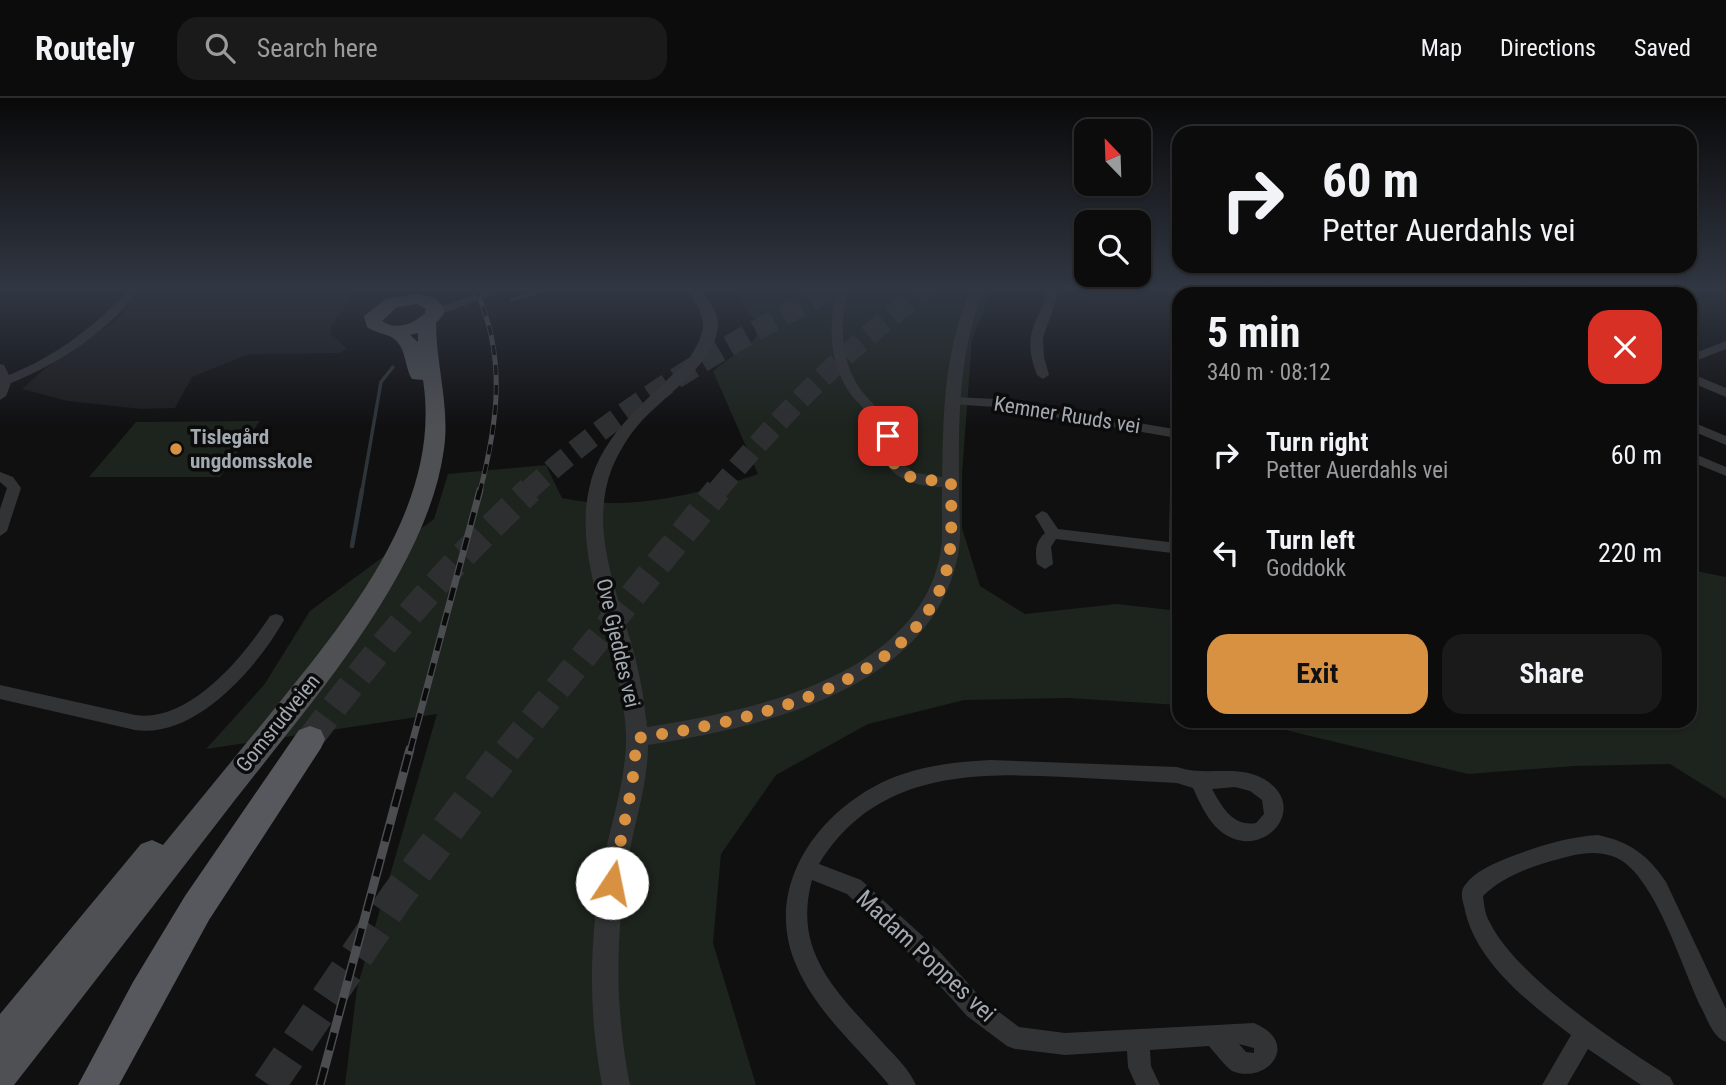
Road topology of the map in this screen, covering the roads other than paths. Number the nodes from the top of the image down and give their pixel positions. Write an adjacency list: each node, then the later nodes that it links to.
1 (91, 334): 13 (street)
2 (399, 334): 39 (main road, Gomsrudveien)
3 (425, 334): 40 (main road, Gomsrudveien)
4 (709, 334): 31 (street, Ove Gjeddes vei)
5 (838, 334): 23 (street)
6 (961, 334): 16 (street)
7 (1038, 334): 11 (street)
8 (1723, 351): 9 (street)
9 (1697, 357)
10 (0, 368): 13 (street)
11 (1043, 375)
12 (1697, 380): 14 (street)
13 (6, 381): 15 (street)
14 (1726, 393)
15 (0, 396)
16 (954, 401): 18 (street, Kemner Ruuds vei); 23 (street)
17 (1697, 428): 19 (street)
18 (1172, 433)
19 (1726, 441)
20 (1697, 459): 21 (street)
21 (1726, 472)
22 (6, 481): 25 (street)
23 (951, 482): 31 (street)
24 (1042, 516): 26 (street)
25 (0, 531)
26 (1053, 534): 27 (street); 28 (street)
27 (1172, 549)
28 (1045, 564)
29 (276, 620): 30 (street)
30 (0, 692)
31 (637, 738): 42 (street, Ove Gjeddes vei)
32 (310, 739): 41 (highway)
33 (1199, 781): 34 (street)
34 (805, 868): 38 (street, Madam Poppes vei); 43 (street)
35 (1586, 1031): 36 (street); 45 (street); 46 (street)
36 (1726, 1031)
37 (1215, 1036): 38 (street, Madam Poppes vei)
38 (1137, 1039): 44 (street)
39 (0, 1042)
40 (0, 1074)
41 (98, 1085)
42 (616, 1085)
43 (904, 1085)
44 (1148, 1085)
45 (1554, 1085)
46 (1662, 1085)

